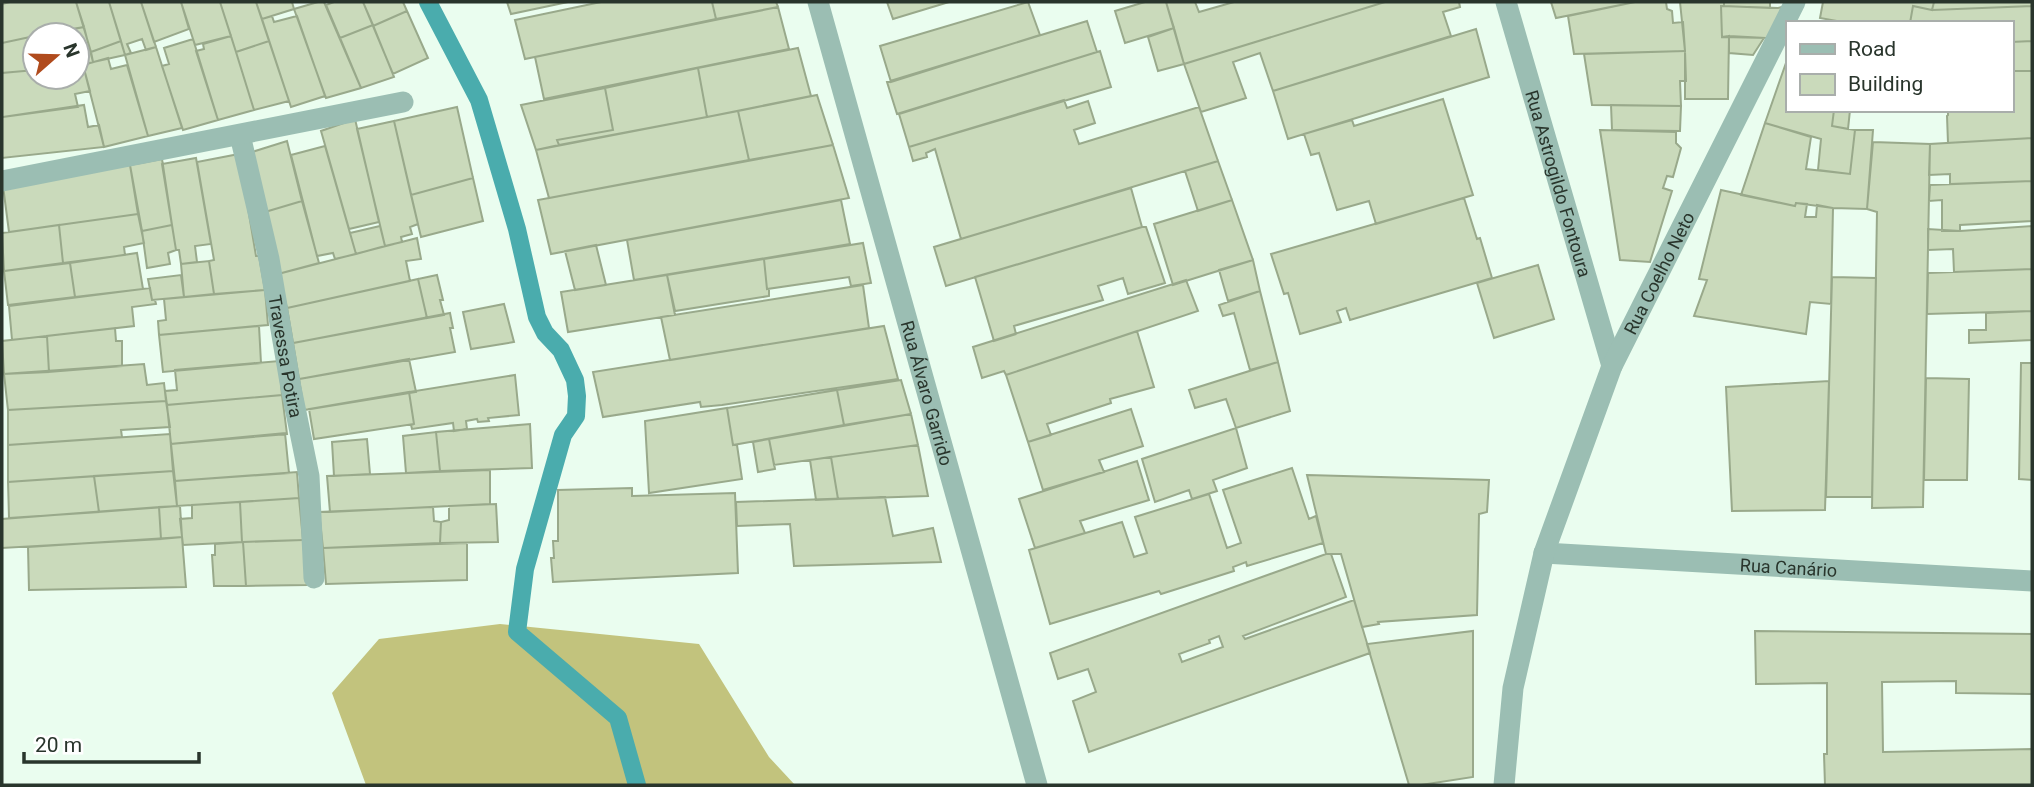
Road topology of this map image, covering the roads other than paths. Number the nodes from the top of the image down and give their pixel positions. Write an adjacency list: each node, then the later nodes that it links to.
1 (818, 2): 11 (street, Rua Álvaro Garrido)
2 (1506, 2): 7 (street, Rua Astrogildo Fontoura)
3 (1795, 2): 7 (street, Rua Coelho Neto)
4 (403, 102): 5 (street)
5 (240, 135): 6 (street); 9 (street, Travessa Potira)
6 (2, 181)
7 (1612, 366): 8 (street, Rua Coelho Neto)
8 (1544, 553): 10 (street, Rua Canário); 12 (street)
9 (314, 578)
10 (2032, 580)
11 (1037, 785)
12 (1504, 785)

